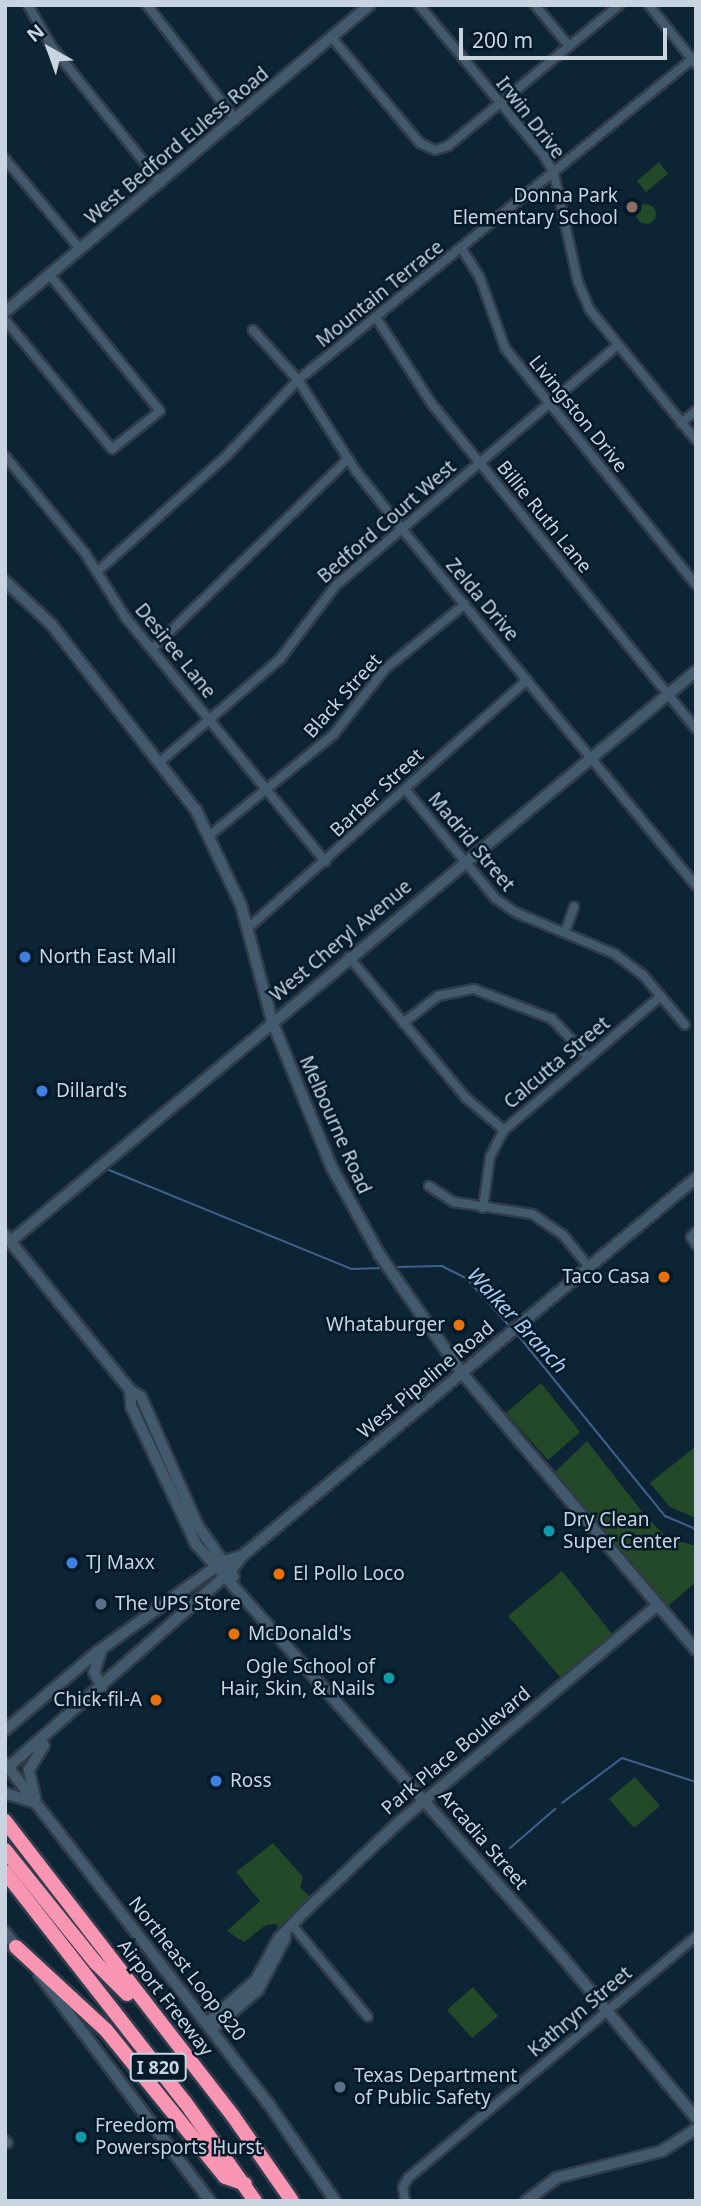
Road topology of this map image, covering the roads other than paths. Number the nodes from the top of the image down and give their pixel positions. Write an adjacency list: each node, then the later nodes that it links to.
1 (28, 5): 15 (street)
2 (147, 5): 12 (street)
3 (370, 5): 8 (main road, West Bedford Euless Road)
4 (419, 5): 11 (street, Irwin Drive)
5 (535, 5): 9 (street)
6 (619, 5): 9 (street)
7 (649, 5): 10 (street)
8 (333, 39): 11 (street); 12 (main road, West Bedford Euless Road)
9 (569, 46): 11 (street)
10 (695, 60): 14 (street, Mountain Terrace)
11 (501, 103): 14 (street, Irwin Drive)
12 (236, 120): 15 (main road, West Bedford Euless Road)
13 (5, 159): 16 (street)
14 (554, 174): 17 (street, Mountain Terrace); 23 (street, Irwin Drive)
15 (161, 183): 16 (main road, West Bedford Euless Road)
16 (80, 249): 18 (main road, West Bedford Euless Road)
17 (462, 249): 20 (street, Mountain Terrace); 25 (street, Livingston Drive)
18 (50, 275): 19 (main road, West Bedford Euless Road); 21 (street)
19 (5, 312)
20 (377, 318): 24 (street, Mountain Terrace); 31 (street, Billie Ruth Lane)
21 (5, 320)
22 (253, 330): 24 (street, Zelda Drive)
23 (617, 346): 25 (street, Bedford Court West); 27 (street, Irwin Drive)
24 (298, 380): 30 (street, Zelda Drive); 33 (street, Mountain Terrace)
25 (549, 404): 31 (street, Bedford Court West); 35 (street, Livingston Drive)
26 (696, 411): 27 (street)
27 (681, 423): 28 (street, Irwin Drive)
28 (696, 440)
29 (5, 456): 33 (street, Desiree Lane)
30 (348, 459): 32 (street, Zelda Drive); 37 (street)
31 (480, 463): 32 (street, Bedford Court West); 40 (street, Billie Ruth Lane)
32 (402, 529): 36 (street, Zelda Drive); 41 (street, Bedford Court West)
33 (98, 571): 37 (street, Desiree Lane)
34 (5, 581): 44 (main road, Melbourne Road)
35 (696, 585)
36 (466, 604): 39 (street, Zelda Drive); 46 (street, Black Street)
37 (152, 649): 41 (street, Desiree Lane)
38 (696, 671): 40 (street, West Cheryl Avenue)
39 (527, 680): 43 (street, Zelda Drive); 45 (street, Barber Street)
40 (667, 695): 42 (street, Billie Ruth Lane); 43 (street, West Cheryl Avenue)
41 (209, 718): 44 (street, Bedford Court West); 46 (street, Desiree Lane)
42 (696, 729)
43 (591, 759): 49 (street, West Cheryl Avenue); 50 (street, Zelda Drive)
44 (160, 761): 47 (main road, Melbourne Road)
45 (405, 789): 48 (street, Barber Street); 49 (street, Madrid Street)
46 (268, 790): 47 (street, Black Street); 48 (street, Desiree Lane)
47 (210, 835): 52 (main road, Melbourne Road)
48 (326, 862): 52 (street, Barber Street)
49 (465, 862): 53 (street, Madrid Street); 54 (street, West Cheryl Avenue)
50 (696, 886)
51 (574, 907): 53 (street)
52 (248, 928): 56 (main road, Melbourne Road)
53 (565, 932): 55 (street, Madrid Street)
54 (349, 957): 56 (street, West Cheryl Avenue); 57 (street)
55 (661, 996): 58 (street, Madrid Street); 59 (street, Calcutta Street)
56 (272, 1021): 65 (street, West Cheryl Avenue); 68 (main road, Melbourne Road)
57 (403, 1023): 59 (street); 60 (street)
58 (685, 1025)
59 (588, 1057): 60 (street, Calcutta Street)
60 (504, 1130): 63 (street, Calcutta Street)
61 (694, 1185): 67 (main road, West Pipeline Road)
62 (429, 1186): 63 (street)
63 (483, 1208): 67 (street)
64 (696, 1232): 66 (street)
65 (8, 1238): 70 (street, Arcadia Street)
66 (696, 1245)
67 (589, 1268): 68 (main road, West Pipeline Road)
68 (462, 1373): 69 (main road, West Pipeline Road); 72 (street, Melbourne Road)
69 (242, 1556): 70 (main road, West Pipeline Road); 71 (main road, West Pipeline Road)
70 (219, 1564): 71 (street, Arcadia Street); 73 (main road, West Pipeline Road)
71 (227, 1574): 75 (main road, West Pipeline Road); 82 (street, Arcadia Street)
72 (656, 1606): 74 (street, Melbourne Road); 82 (street, Park Place Boulevard)
73 (102, 1648): 75 (main road); 76 (main road, West Pipeline Road)
74 (696, 1650)
75 (102, 1687): 78 (main road, West Pipeline Road)
76 (24, 1715): 77 (main road); 79 (main road, West Pipeline Road)
77 (5, 1721)
78 (63, 1723): 80 (main road, West Pipeline Road); 83 (main road)
79 (5, 1730)
80 (6, 1767): 83 (main road, Northeast Loop 820)
81 (5, 1793): 83 (main road)
82 (425, 1800): 87 (street, Park Place Boulevard); 91 (street, Arcadia Street)
83 (35, 1803): 93 (main road, Northeast Loop 820)
84 (5, 1821): 94 (highway, Airport Freeway / I 820)
85 (5, 1850): 94 (highway)
86 (5, 1872): 97 (highway, I 820)
87 (289, 1928): 92 (street); 93 (street, Park Place Boulevard)
88 (5, 1932): 90 (main road)
89 (696, 1936): 91 (street, Kathryn Street)
90 (16, 1947): 97 (highway); 98 (main road)
91 (607, 2010): 95 (street, Arcadia Street); 102 (street, Kathryn Street)
92 (368, 2017)
93 (209, 2026): 101 (main road, Northeast Loop 820)
94 (170, 2037): 100 (highway, Airport Freeway / I 820)
95 (696, 2118)
96 (696, 2129): 103 (street)
97 (245, 2184): 99 (highway, I 820)
98 (210, 2201)
99 (255, 2201)
100 (292, 2201)
101 (335, 2201)
102 (405, 2201)
103 (526, 2201)

